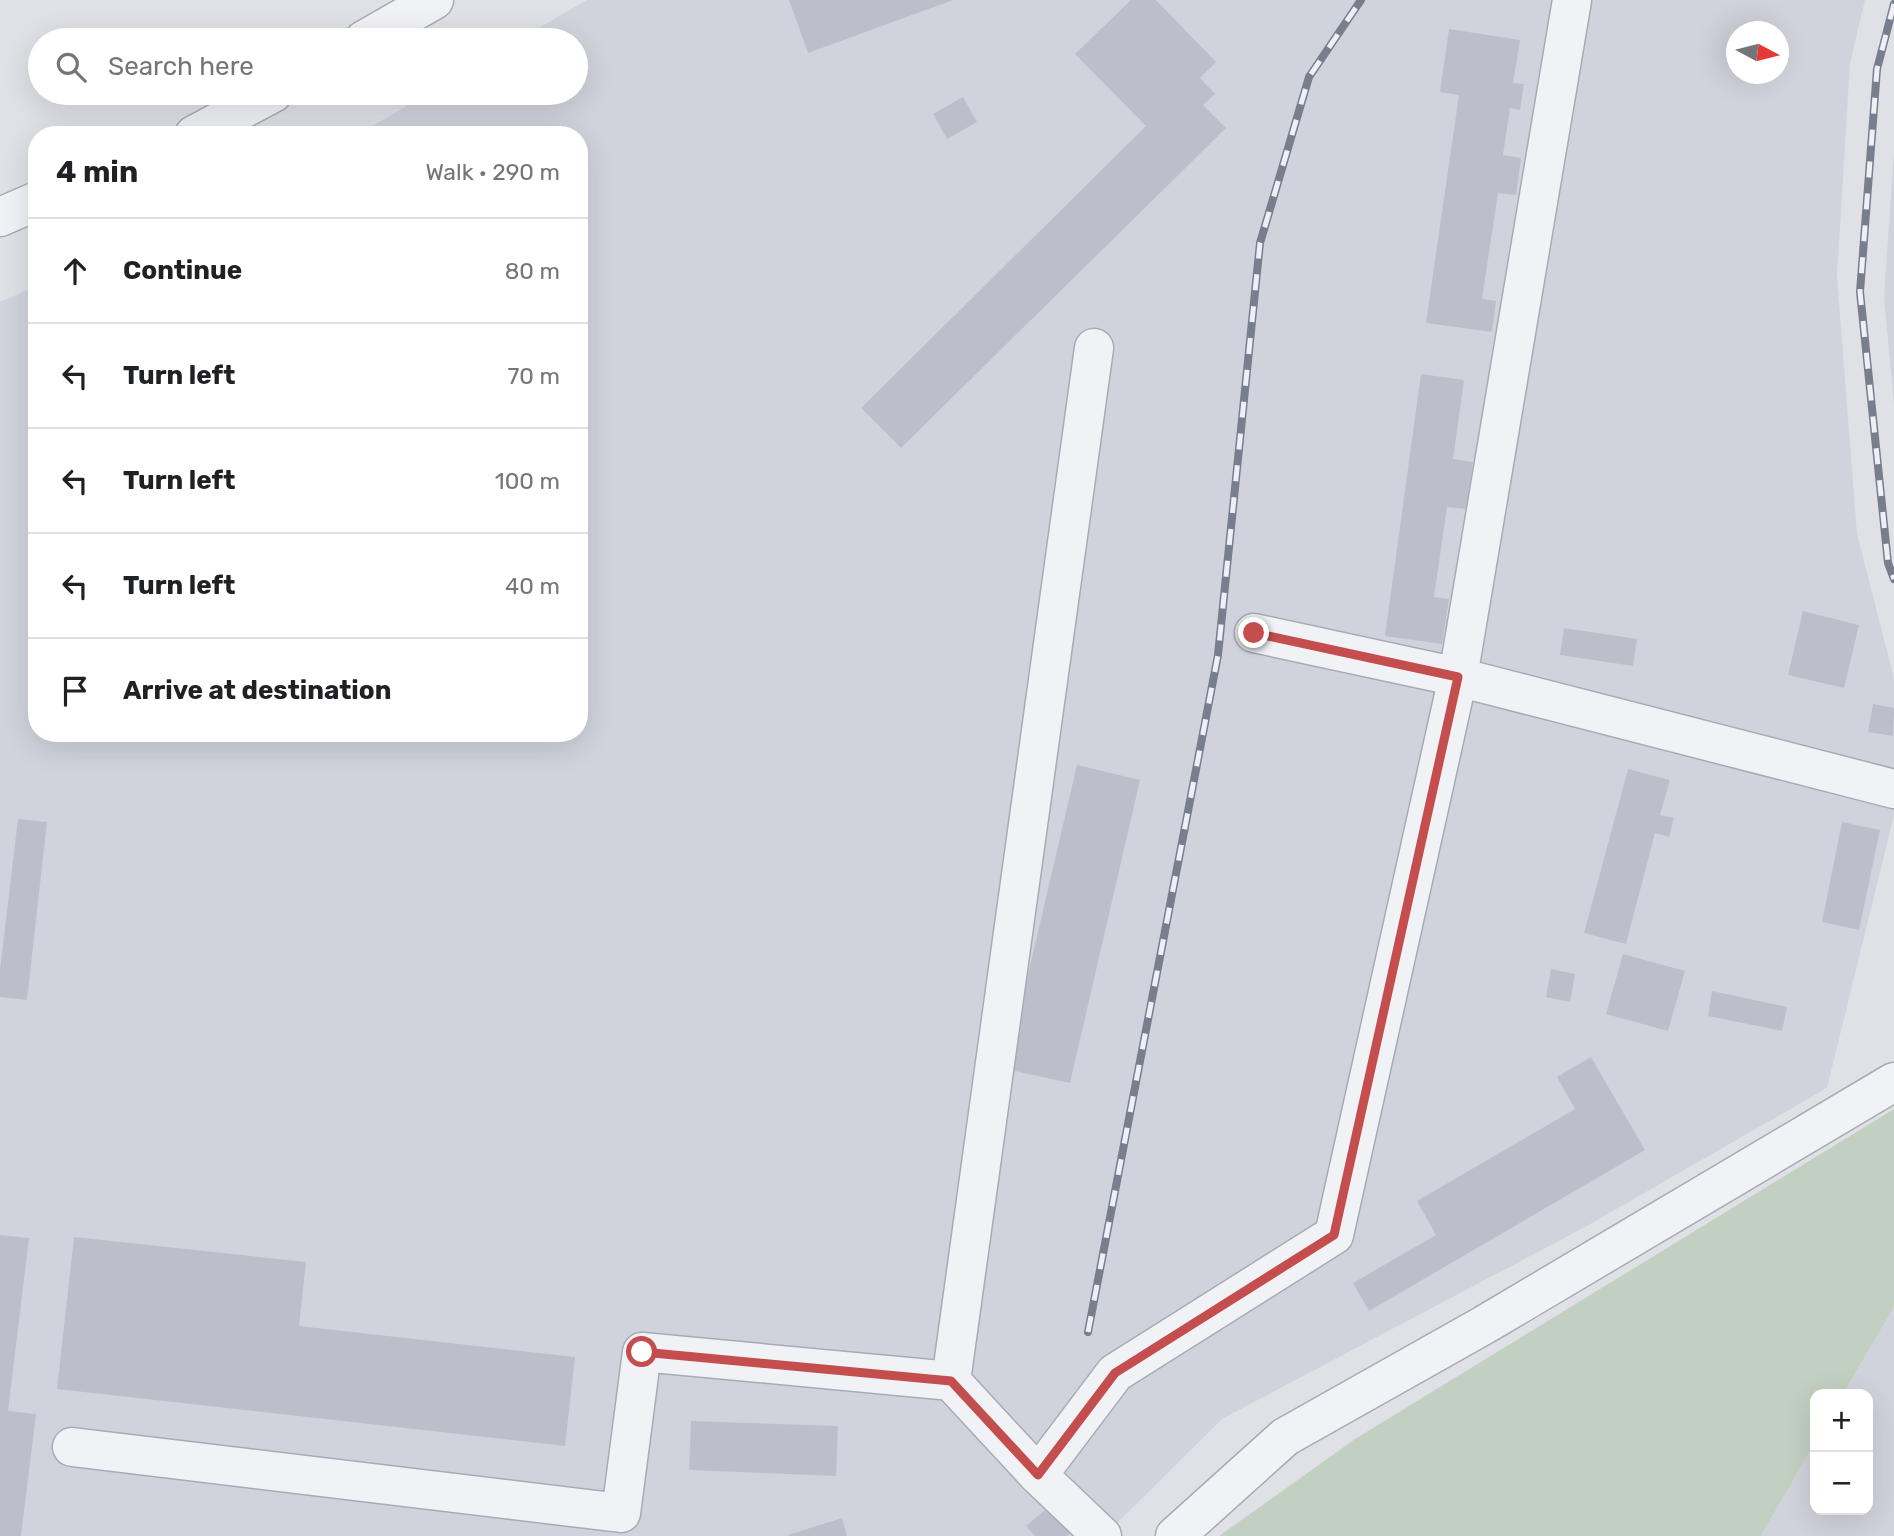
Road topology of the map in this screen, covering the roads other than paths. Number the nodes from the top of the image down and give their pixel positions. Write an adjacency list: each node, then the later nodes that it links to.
1 (434, 0): 3 (street)
2 (1572, 0): 10 (street)
3 (385, 28)
4 (250, 105): 5 (street)
5 (211, 126)
6 (28, 205): 7 (street)
7 (0, 217)
8 (1094, 348): 13 (street)
9 (1254, 633): 10 (street)
10 (1458, 677): 11 (street); 15 (street)
11 (1894, 789)
12 (1894, 1082): 17 (street)
13 (951, 1381): 14 (street); 15 (street)
14 (72, 1447)
15 (1038, 1475): 16 (street)
16 (1102, 1536)
17 (1175, 1536)

